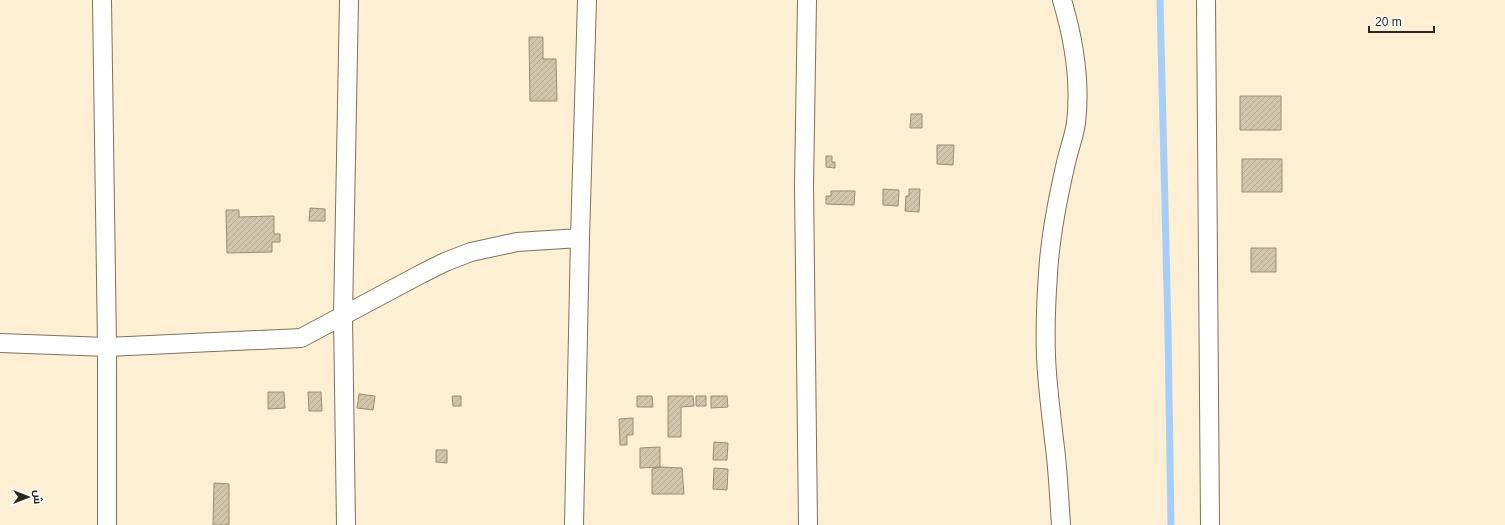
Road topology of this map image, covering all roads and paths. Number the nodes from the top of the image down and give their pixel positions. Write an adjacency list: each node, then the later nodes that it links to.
1 (102, 0): 10 (street)
2 (349, 0): 8 (street)
3 (587, 0): 7 (street)
4 (807, 0): 14 (street)
5 (1062, 0): 15 (street)
6 (1206, 0): 16 (street)
7 (580, 238): 8 (street); 13 (street)
8 (342, 316): 10 (street); 12 (street)
9 (0, 342): 10 (street)
10 (107, 347): 11 (street)
11 (107, 525)
12 (346, 525)
13 (574, 525)
14 (808, 525)
15 (1061, 525)
16 (1210, 525)

